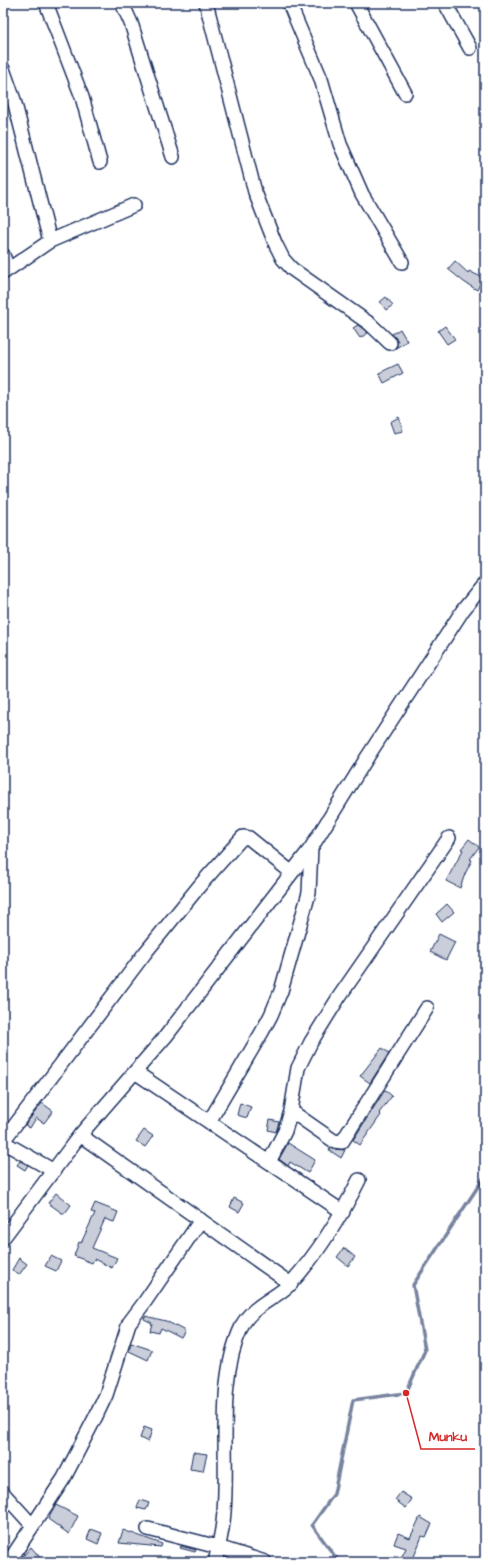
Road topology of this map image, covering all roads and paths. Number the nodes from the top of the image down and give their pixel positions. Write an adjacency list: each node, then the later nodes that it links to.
1 (46, 3): 11 (street)
2 (122, 3): 10 (street)
3 (206, 3): 17 (street)
4 (289, 3): 15 (street)
5 (356, 3): 9 (street)
6 (445, 3): 7 (street)
7 (470, 48)
8 (3, 69): 13 (street)
9 (405, 93)
10 (173, 157)
11 (100, 162)
12 (134, 205): 13 (street)
13 (50, 241): 16 (street)
14 (3, 255): 16 (street)
15 (402, 262)
16 (6, 271)
17 (390, 343)
18 (485, 583): 20 (street)
19 (449, 838): 24 (street)
20 (311, 848): 21 (street); 25 (street)
21 (292, 872): 23 (street); 27 (street)
22 (427, 1008): 24 (street)
23 (135, 1072): 25 (street); 26 (street)
24 (291, 1111): 28 (street)
25 (209, 1122): 28 (street)
26 (80, 1134): 29 (street); 32 (street)
27 (3, 1142): 29 (street)
28 (269, 1162): 31 (street)
29 (54, 1171): 33 (street)
30 (359, 1180): 31 (street)
31 (343, 1212): 34 (street)
32 (201, 1220): 34 (street); 36 (street)
33 (3, 1238)
34 (290, 1284): 38 (street)
35 (3, 1493): 36 (street)
36 (32, 1525): 39 (street)
37 (148, 1529): 38 (street)
38 (218, 1547): 40 (street); 41 (street)
39 (3, 1560)
40 (215, 1562)
41 (265, 1562)

